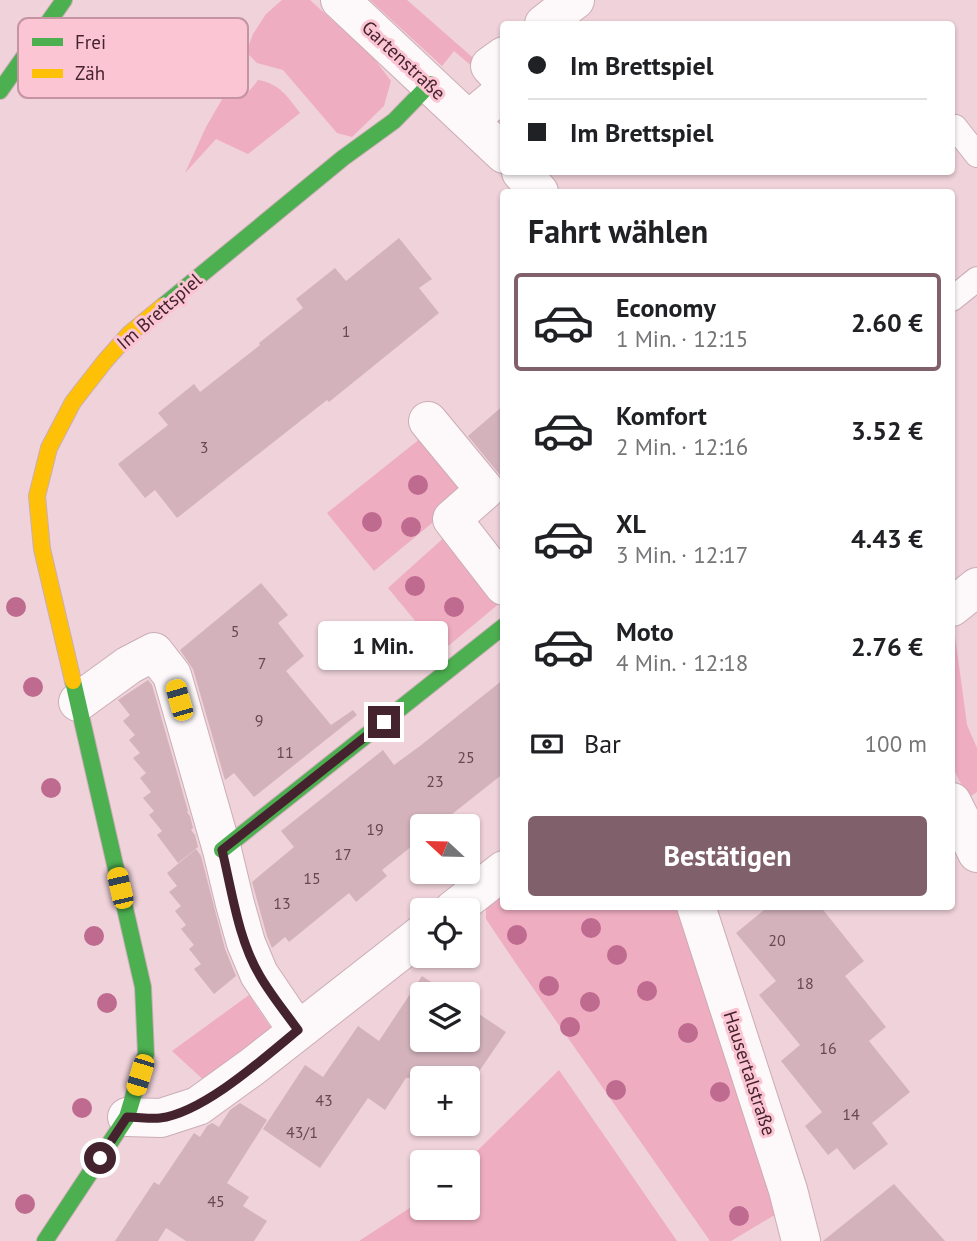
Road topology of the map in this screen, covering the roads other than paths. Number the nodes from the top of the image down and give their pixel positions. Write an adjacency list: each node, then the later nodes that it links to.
1 (64, 0): 4 (street)
2 (340, 0): 9 (street, Gartenstraße)
3 (575, 0): 5 (street)
4 (51, 18)
5 (548, 21)
6 (500, 59): 8 (street)
7 (18, 65): 10 (street)
8 (500, 77)
9 (430, 84): 12 (street, Gartenstraße); 23 (street, Im Brettspiel)
10 (0, 90)
11 (500, 94): 12 (street)
12 (468, 120): 14 (street, Gartenstraße)
13 (955, 127): 15 (lane)
14 (500, 150)
15 (977, 155)
16 (524, 175): 17 (street)
17 (536, 189)
18 (977, 278): 19 (lane)
19 (955, 296)
20 (428, 421): 21 (street)
21 (500, 581)
22 (500, 629): 25 (street)
23 (78, 702): 25 (street); 32 (street, Im Brettspiel)
24 (955, 808): 26 (street)
25 (222, 850): 31 (street)
26 (977, 853)
27 (500, 873): 28 (street)
28 (468, 898)
29 (697, 910): 34 (street, Hausertalstraße)
30 (410, 943): 31 (street)
31 (298, 1030): 32 (street)
32 (127, 1117): 33 (street, Im Brettspiel)
33 (45, 1241)
34 (801, 1241)

